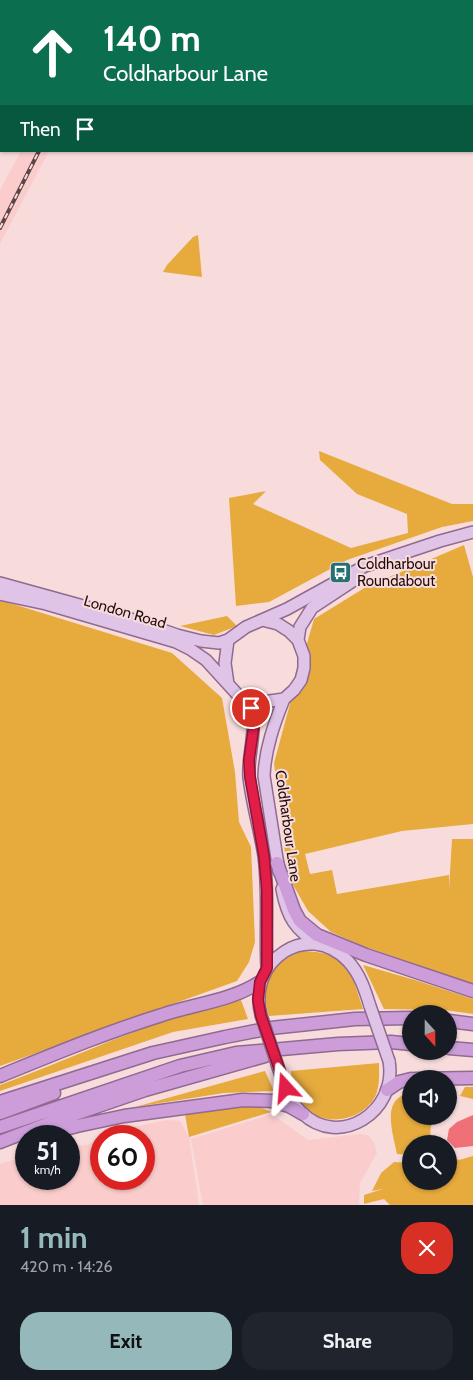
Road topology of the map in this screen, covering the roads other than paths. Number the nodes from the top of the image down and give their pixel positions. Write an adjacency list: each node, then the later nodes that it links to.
1 (472, 533): 2 (main road)
2 (385, 560): 5 (main road); 7 (main road)
3 (0, 583): 6 (main road, London Road)
4 (0, 594): 8 (main road, London Road)
5 (260, 620): 6 (main road); 7 (main road)
6 (228, 640): 8 (main road)
7 (298, 640): 9 (main road)
8 (228, 684): 10 (main road)
9 (284, 699): 10 (main road); 11 (main road, Coldharbour Lane)
10 (248, 702): 14 (main road, Coldharbour Lane)
11 (277, 863): 12 (main road, Coldharbour Lane); 13 (highway)
12 (326, 947): 13 (highway); 14 (main road); 29 (main road, bridge)
13 (366, 955): 16 (highway)
14 (267, 968): 15 (main road)
15 (260, 982): 25 (highway); 32 (main road, bridge)
16 (473, 991)
17 (402, 1018): 20 (highway)
18 (458, 1022): 19 (highway)
19 (473, 1024)
20 (225, 1037): 30 (highway); 31 (highway)
21 (402, 1043): 22 (highway)
22 (294, 1047): 34 (highway); 35 (highway)
23 (458, 1049): 24 (highway)
24 (473, 1050)
25 (0, 1076)
26 (457, 1078): 27 (highway)
27 (473, 1078)
28 (402, 1081): 29 (highway)
29 (387, 1090): 32 (main road)
30 (0, 1102)
31 (0, 1113)
32 (303, 1114): 33 (highway)
33 (80, 1126)
34 (0, 1127)
35 (0, 1142)
36 (15, 1143): 37 (highway)
37 (0, 1148)

